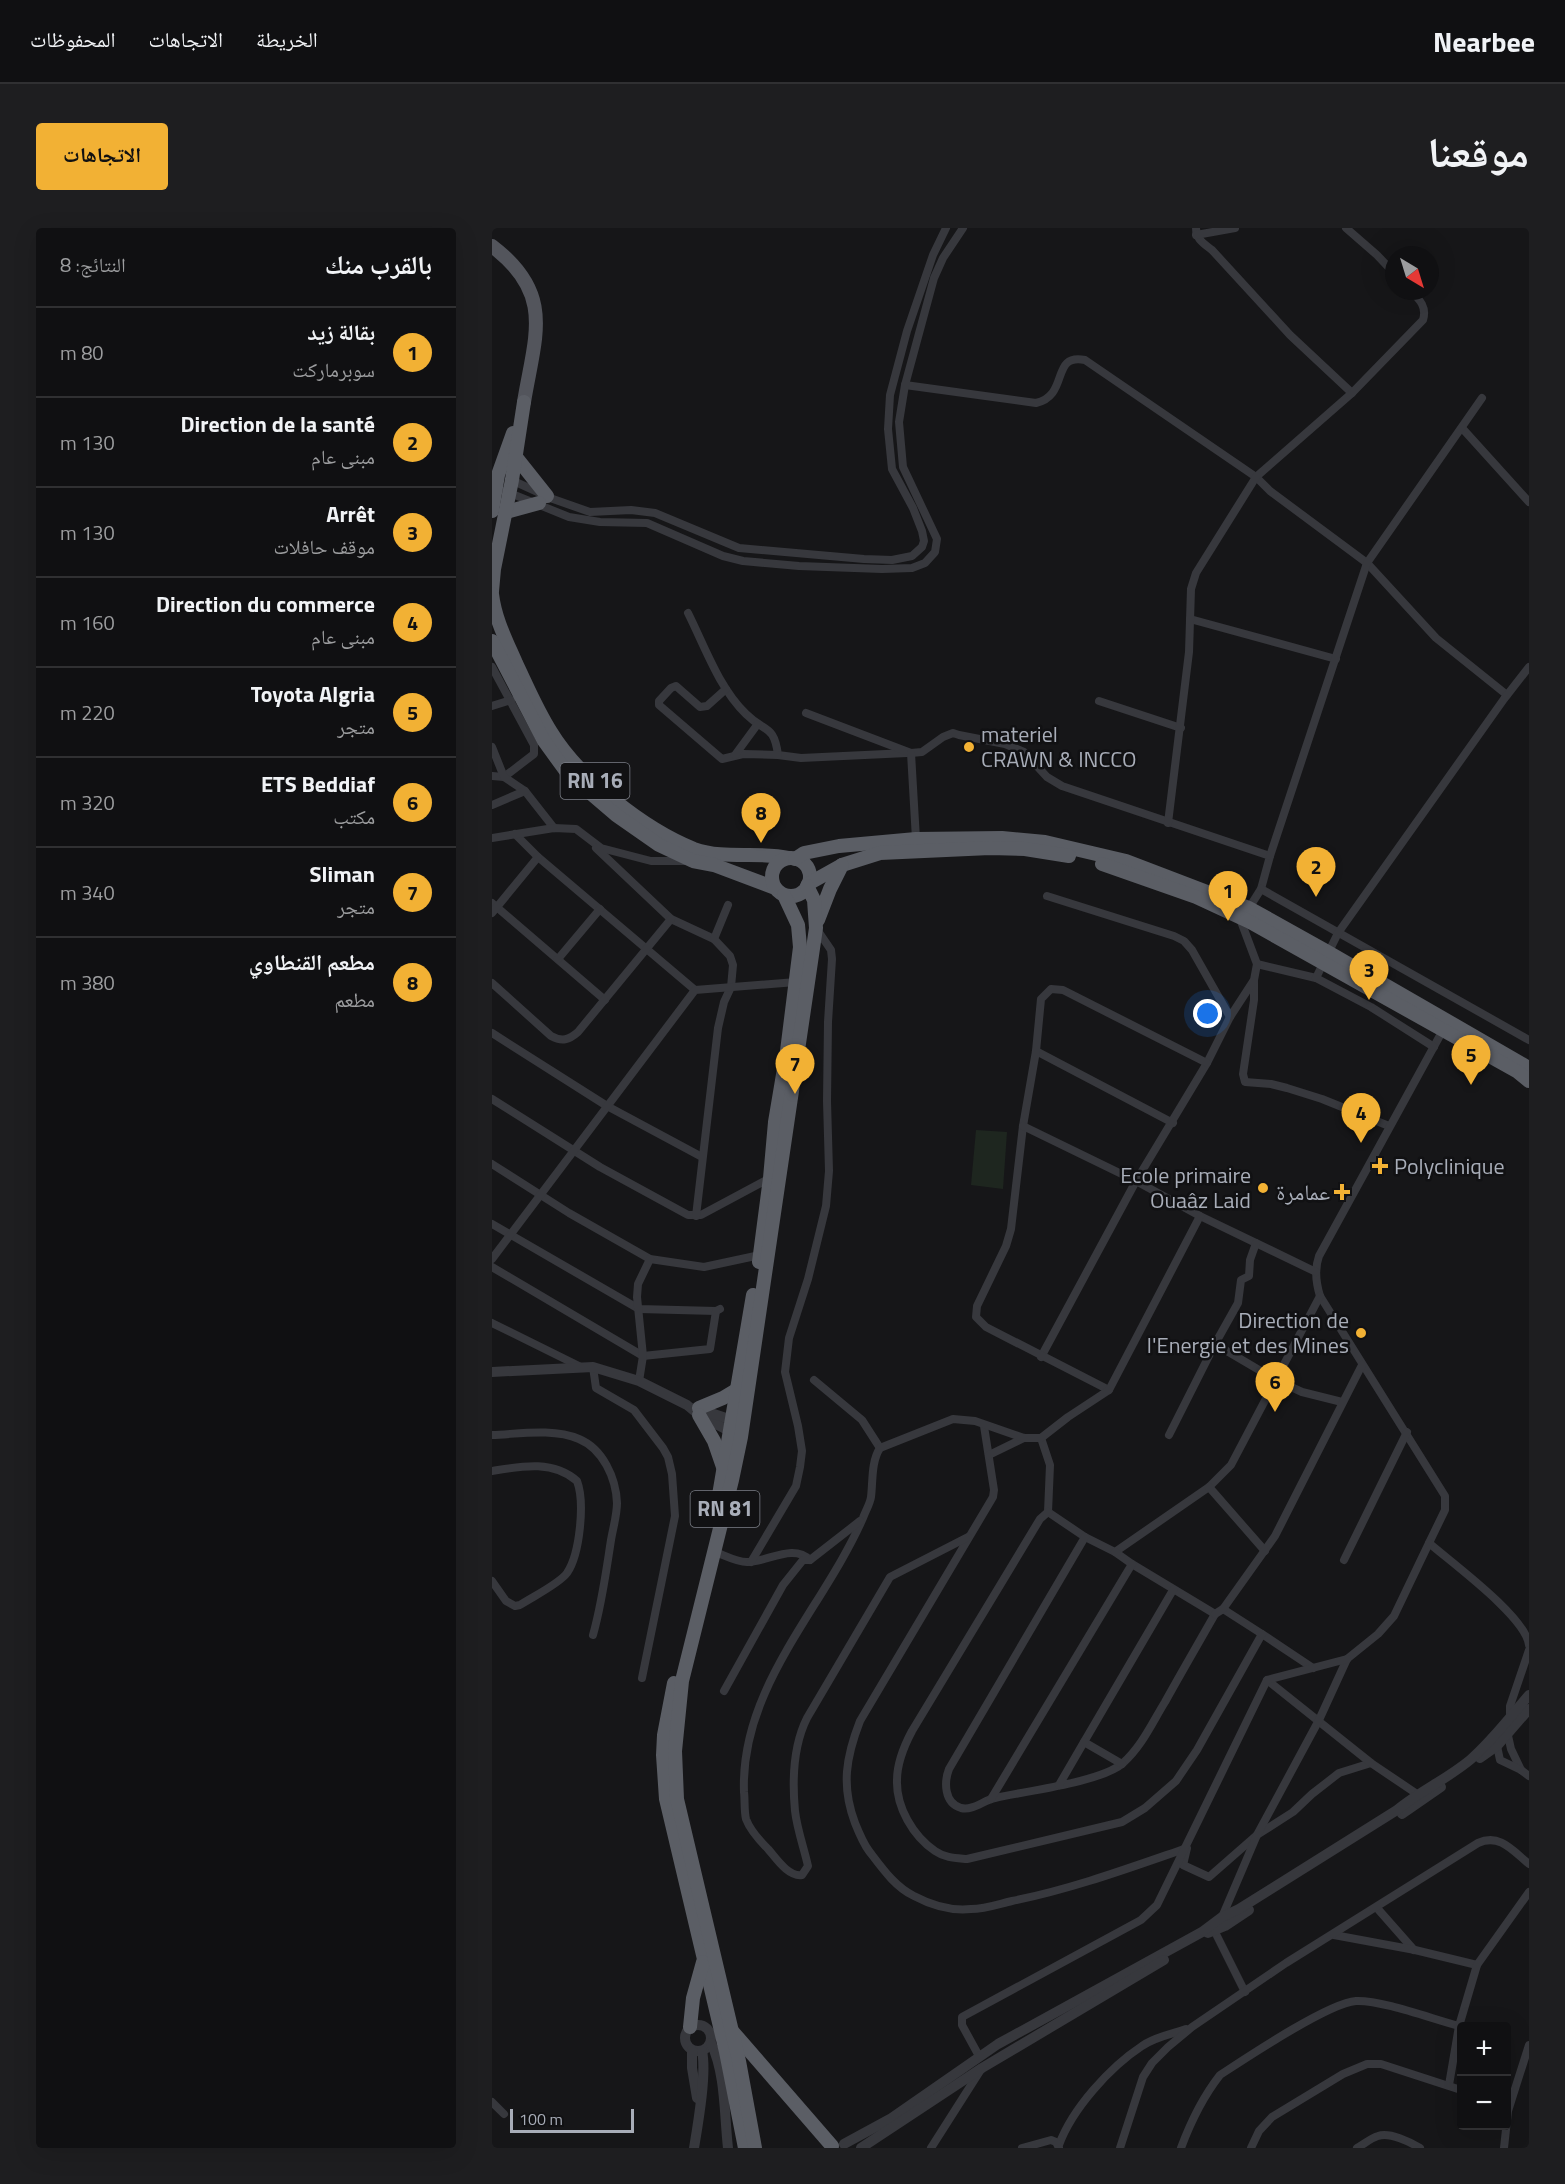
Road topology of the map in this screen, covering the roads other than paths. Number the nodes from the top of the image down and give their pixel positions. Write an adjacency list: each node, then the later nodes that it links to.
1 (946, 228): 17 (street)
2 (963, 228): 9 (street)
3 (1235, 228): 5 (street)
4 (1346, 228): 7 (street)
5 (1196, 231): 10 (street)
6 (492, 246): 12 (main road, RN 16)
7 (1385, 263)
8 (1419, 300): 10 (street)
9 (905, 385): 15 (street); 17 (street)
10 (1352, 393): 15 (street)
11 (1482, 398): 13 (street)
12 (524, 402): 14 (highway, RN 16); 16 (highway, RN 16)
13 (1462, 428): 18 (street); 20 (street)
14 (516, 457): 16 (highway, RN 16); 17 (highway)
15 (1256, 477): 20 (street); 23 (street)
16 (504, 484): 17 (street); 19 (highway, RN 16)
17 (543, 500): 19 (highway)
18 (1529, 502)
19 (499, 512): 21 (highway, RN 16)
20 (1367, 563): 25 (street); 29 (street)
21 (492, 592): 50 (highway, RN 16)
22 (688, 613): 28 (street)
23 (1190, 619): 25 (street); 35 (street)
24 (492, 641): 54 (highway, RN 16)
25 (1336, 659): 51 (street)
26 (492, 667): 30 (street)
27 (1529, 667): 29 (street)
28 (726, 689): 34 (street); 38 (street)
29 (1507, 695): 66 (street)
30 (511, 700): 32 (street); 41 (street)
31 (1099, 702): 35 (street)
32 (492, 706)
33 (806, 714): 37 (street)
34 (757, 725): 38 (street); 39 (street)
35 (1181, 728): 44 (street)
36 (492, 747): 41 (street)
37 (909, 753): 39 (street); 44 (street); 49 (street)
38 (735, 755): 39 (street)
39 (778, 755)
40 (492, 776): 41 (street)
41 (504, 777): 42 (street)
42 (525, 791): 43 (street); 45 (street)
43 (492, 805)
44 (1168, 823): 51 (street)
45 (554, 828): 46 (street); 47 (street)
46 (576, 829): 54 (street); 64 (street)
47 (515, 834): 48 (street); 52 (street)
48 (492, 838)
49 (916, 839): 53 (highway, RN 16); 63 (highway, RN 16)
50 (705, 851): 53 (highway, RN 16); 54 (street)
51 (1270, 856): 57 (street)
52 (538, 857): 61 (street); 62 (street)
53 (792, 859): 56 (highway); 58 (highway)
54 (693, 861): 58 (highway, RN 16)
55 (842, 866): 56 (highway, RN 16); 63 (highway, RN 16); 65 (highway)
56 (808, 885): 58 (highway); 65 (highway, RN 81)
57 (1261, 889): 63 (street); 66 (street)
58 (779, 892): 74 (highway, RN 81)
59 (1047, 896): 79 (street)
60 (728, 905): 67 (street)
61 (494, 907): 70 (street)
62 (600, 909): 68 (street); 70 (street)
63 (1244, 912): 69 (highway, RN 16); 71 (street)
64 (671, 919): 67 (street); 68 (street)
65 (816, 928): 127 (highway, RN 81); 148 (street)
66 (1338, 933): 69 (street); 82 (street)
67 (714, 939): 76 (street)
68 (647, 950): 77 (street); 78 (street)
69 (1325, 957): 72 (street); 80 (highway, RN 16); 86 (highway, RN 16)
70 (558, 959): 78 (street)
71 (1257, 964): 72 (street); 73 (street)
72 (1316, 978): 83 (street)
73 (1254, 980): 79 (street); 92 (street)
74 (796, 982): 76 (street); 96 (highway, RN 81)
75 (492, 983): 78 (street)
76 (731, 987): 77 (street); 94 (street)
77 (695, 990): 89 (street)
78 (605, 1000)
79 (1230, 1017): 85 (street)
80 (1443, 1030): 83 (street); 87 (highway, RN 16)
81 (492, 1033): 89 (street)
82 (1529, 1040)
83 (1434, 1047): 92 (street)
84 (1036, 1051): 85 (street); 90 (street); 91 (street)
85 (1208, 1063): 90 (street)
86 (1529, 1068)
87 (1529, 1081)
88 (492, 1099): 93 (street)
89 (607, 1106): 93 (street); 94 (street)
90 (1173, 1123): 97 (street)
91 (1023, 1126): 97 (street); 114 (street)
92 (1389, 1126): 108 (street)
93 (574, 1150): 98 (street); 99 (street)
94 (702, 1157): 99 (street)
95 (492, 1164): 98 (street)
96 (770, 1178): 99 (street); 104 (highway, RN 81)
97 (1136, 1181): 100 (street); 114 (street)
98 (541, 1194): 102 (street); 106 (street)
99 (696, 1216)
100 (1200, 1216): 103 (street); 123 (street)
101 (492, 1224): 102 (street)
102 (511, 1235): 105 (street); 110 (street)
103 (1256, 1243): 108 (street); 112 (street)
104 (760, 1255): 106 (street); 122 (highway, RN 81)
105 (492, 1259)
106 (650, 1259): 110 (street)
107 (492, 1267): 113 (street)
108 (1316, 1272): 109 (street)
109 (1320, 1296): 115 (street); 120 (street)
110 (639, 1309): 113 (street); 113 (street)
111 (492, 1323): 116 (street)
112 (1215, 1344): 120 (street); 130 (street)
113 (643, 1356): 121 (street)
114 (1041, 1357): 123 (street)
115 (1362, 1365): 124 (street); 128 (street)
116 (581, 1367): 117 (street); 118 (street)
117 (593, 1367): 121 (street); 159 (street)
118 (492, 1372)
119 (814, 1380): 133 (street)
120 (1276, 1380): 124 (street); 137 (street)
121 (639, 1381): 125 (street)
122 (738, 1389): 125 (highway); 127 (highway, RN 81)
123 (1108, 1390): 132 (street)
124 (1342, 1402): 143 (street)
125 (695, 1409): 127 (street); 136 (highway)
126 (984, 1426): 131 (street); 133 (street); 134 (street)
127 (737, 1428): 136 (highway, RN 81); 144 (highway, RN 81)
128 (1407, 1432): 142 (street); 147 (street)
129 (492, 1435): 154 (street)
130 (1169, 1435)
131 (1024, 1438): 132 (street); 134 (street)
132 (1041, 1438): 138 (street)
133 (880, 1448): 139 (street)
134 (989, 1455): 140 (street)
135 (492, 1472): 150 (street)
136 (724, 1472): 184 (highway, RN 81)
137 (1209, 1487): 143 (street); 145 (street)
138 (1048, 1512): 141 (street); 153 (street)
139 (862, 1519): 140 (street); 146 (street)
140 (968, 1537): 176 (street)
141 (1085, 1537): 145 (street); 174 (street)
142 (1429, 1543): 155 (street); 157 (street)
143 (1265, 1551): 152 (street)
144 (715, 1552): 148 (street); 191 (highway, RN 81)
145 (1114, 1552): 149 (street)
146 (810, 1560): 148 (street); 161 (street)
147 (1344, 1560)
148 (751, 1562)
149 (1132, 1564): 151 (street); 174 (street)
150 (492, 1581)
151 (1173, 1590): 152 (street); 166 (street)
152 (1219, 1612): 153 (street); 169 (street)
153 (1262, 1634): 158 (street)
154 (593, 1635)
155 (1529, 1645)
156 (1529, 1650): 165 (street)
157 (1347, 1659): 158 (street); 164 (street)
158 (1313, 1668): 160 (street)
159 (642, 1678)
160 (1267, 1680): 164 (street); 176 (street)
161 (724, 1691)
162 (1529, 1695): 165 (street)
163 (1529, 1709): 165 (street)
164 (1318, 1720): 168 (street); 175 (street)
165 (1507, 1726): 167 (street); 170 (street)
166 (1084, 1742): 169 (street); 172 (street)
167 (1493, 1743): 170 (street); 173 (street); 181 (street)
168 (1371, 1762): 173 (street); 175 (street)
169 (1122, 1764): 172 (street)
170 (1521, 1770): 171 (street)
171 (1529, 1776)
172 (1059, 1785): 174 (street)
173 (1418, 1794): 180 (street)
174 (991, 1798)
175 (1257, 1835): 176 (street); 180 (street)
176 (1187, 1848): 196 (street)
177 (1529, 1864): 179 (street)
178 (1529, 1892): 185 (street)
179 (1377, 1908): 182 (street); 183 (street)
180 (1222, 1917): 196 (street)
181 (1214, 1930): 186 (street); 197 (street)
182 (1334, 1935): 183 (street); 186 (street)
183 (1415, 1950): 185 (street)
184 (704, 1960): 189 (highway); 195 (highway, RN 81)
185 (1477, 1965): 187 (street)
186 (1245, 1992): 190 (street)
187 (1460, 2022)
188 (1457, 2025): 218 (street)
189 (690, 2027): 194 (street); 194 (street)
190 (1192, 2027): 208 (street); 217 (street)
191 (732, 2030): 206 (highway, RN 81); 209 (highway)
192 (1457, 2038): 198 (street)
193 (1529, 2046): 202 (street)
194 (704, 2047): 195 (highway); 200 (street); 201 (street); 204 (street)
195 (726, 2052): 206 (highway, RN 81)
196 (979, 2056): 209 (street)
197 (982, 2068): 214 (street); 215 (street)
198 (1449, 2085): 199 (street); 219 (street)
199 (1457, 2088)
200 (722, 2091): 201 (street); 211 (street)
201 (701, 2094): 204 (street)
202 (1511, 2098)
203 (492, 2102): 205 (street)
204 (699, 2107): 210 (street)
205 (504, 2114)
206 (747, 2128): 212 (highway, RN 81); 213 (highway, RN 81)
207 (1505, 2130): 222 (street)
208 (1059, 2146): 216 (street)
209 (839, 2147)
210 (694, 2148)
211 (728, 2148)
212 (745, 2148)
213 (755, 2148)
214 (861, 2148)
215 (931, 2148)
216 (1023, 2148)
217 (1120, 2148)
218 (1181, 2148)
219 (1251, 2148)
220 (1357, 2148): 221 (street)
221 (1420, 2148)
222 (1504, 2148)

